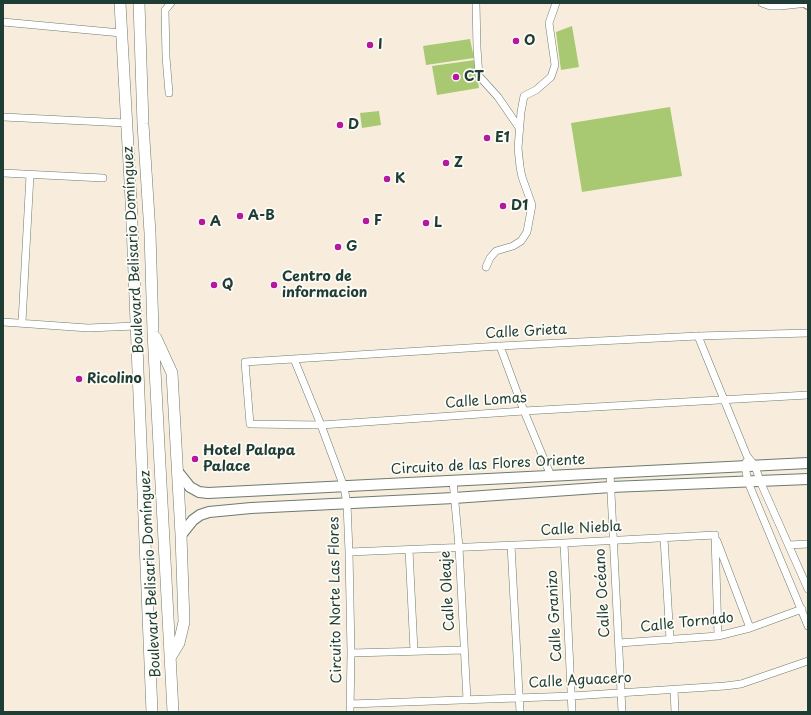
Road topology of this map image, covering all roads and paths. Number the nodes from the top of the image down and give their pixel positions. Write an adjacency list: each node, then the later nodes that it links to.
1 (120, 3): 9 (main road, Boulevard Belisario Domínguez)
2 (139, 3): 18 (main road, Boulevard Belisario Domínguez)
3 (171, 3): 10 (street)
4 (476, 3): 13 (street)
5 (556, 3): 13 (street)
6 (762, 3): 7 (street)
7 (808, 4)
8 (3, 22): 9 (street)
9 (121, 33): 12 (main road, Boulevard Belisario Domínguez)
10 (169, 93)
11 (3, 116): 12 (street)
12 (126, 122): 19 (main road, Boulevard Belisario Domínguez)
13 (520, 129): 17 (street)
14 (3, 173): 15 (street)
15 (30, 175): 16 (street); 21 (street)
16 (103, 178)
17 (486, 267)
18 (152, 312): 19 (main road); 23 (main road, Boulevard Belisario Domínguez)
19 (136, 313): 22 (main road, Boulevard Belisario Domínguez)
20 (3, 322): 21 (street)
21 (22, 322): 22 (street)
22 (136, 326): 75 (main road, Boulevard Belisario Domínguez)
23 (153, 332): 35 (main road); 67 (main road, Boulevard Belisario Domínguez)
24 (808, 333): 25 (street, Calle Grieta)
25 (698, 336): 26 (street, Calle Grieta); 29 (street)
26 (500, 346): 27 (street, Calle Grieta); 30 (street)
27 (294, 359): 31 (street, Calle Grieta); 32 (street, Circuito Norte Las Flores)
28 (808, 395): 29 (street, Calle Lomas)
29 (724, 400): 30 (street, Calle Lomas); 34 (street)
30 (524, 411): 32 (street, Calle Lomas); 37 (street)
31 (250, 424): 32 (street, Calle Lomas)
32 (321, 424): 42 (street, Circuito Norte Las Flores)
33 (808, 463): 34 (main road, Circuito de las Flores Oriente)
34 (750, 466): 36 (main road, Circuito de las Flores Oriente); 40 (street); 41 (street)
35 (178, 472): 42 (main road, Circuito de las Flores Oriente); 46 (main road)
36 (610, 473): 37 (main road, Circuito de las Flores Oriente); 43 (street, Calle Océano)
37 (551, 476): 39 (main road, Circuito de las Flores Oriente)
38 (808, 479): 40 (main road)
39 (452, 481): 42 (main road, Circuito de las Flores Oriente); 44 (street, Calle Oleaje)
40 (760, 481): 41 (main road); 53 (street)
41 (748, 482): 43 (main road); 58 (street)
42 (344, 487): 45 (street, Circuito Norte Las Flores)
43 (611, 487): 44 (main road); 49 (street, Calle Océano)
44 (454, 498): 45 (main road); 54 (street, Calle Oleaje)
45 (347, 504): 46 (main road); 56 (street, Circuito Norte Las Flores)
46 (181, 535): 67 (main road)
47 (715, 535): 48 (street, Calle Niebla); 60 (street); 61 (street)
48 (664, 538): 49 (street, Calle Niebla); 62 (street)
49 (613, 540): 50 (street, Calle Niebla); 63 (street, Calle Océano)
50 (564, 543): 52 (street, Calle Niebla); 71 (street, Calle Granizo)
51 (808, 544): 53 (street)
52 (511, 545): 54 (street, Calle Niebla); 72 (street)
53 (789, 545): 57 (street)
54 (460, 547): 55 (street, Calle Niebla); 64 (street, Calle Oleaje)
55 (409, 550): 56 (street, Calle Niebla); 65 (street)
56 (349, 552): 66 (street, Circuito Norte Las Flores)
57 (808, 589)
58 (802, 609): 59 (street); 60 (street, Calle Tornado)
59 (808, 626)
60 (750, 628): 61 (street, Calle Tornado)
61 (718, 636): 62 (street, Calle Tornado)
62 (670, 640): 63 (street, Calle Tornado)
63 (619, 643): 70 (street, Calle Océano)
64 (464, 650): 65 (street); 73 (street, Calle Oleaje)
65 (414, 651): 66 (street)
66 (351, 653): 74 (street, Circuito Norte Las Flores)
67 (170, 658): 76 (main road, Boulevard Belisario Domínguez)
68 (808, 661): 69 (street, Calle Aguacero)
69 (674, 689): 70 (street, Calle Aguacero); 81 (street)
70 (621, 692): 71 (street, Calle Aguacero); 80 (street, Calle Océano)
71 (572, 696): 72 (street, Calle Aguacero); 79 (street, Calle Granizo)
72 (519, 697): 73 (street, Calle Aguacero); 78 (street)
73 (467, 700): 74 (street, Calle Aguacero)
74 (350, 704): 77 (street, Circuito Norte Las Flores)
75 (152, 712)
76 (173, 712)
77 (350, 712)
78 (520, 712)
79 (572, 712)
80 (622, 712)
81 (675, 712)

